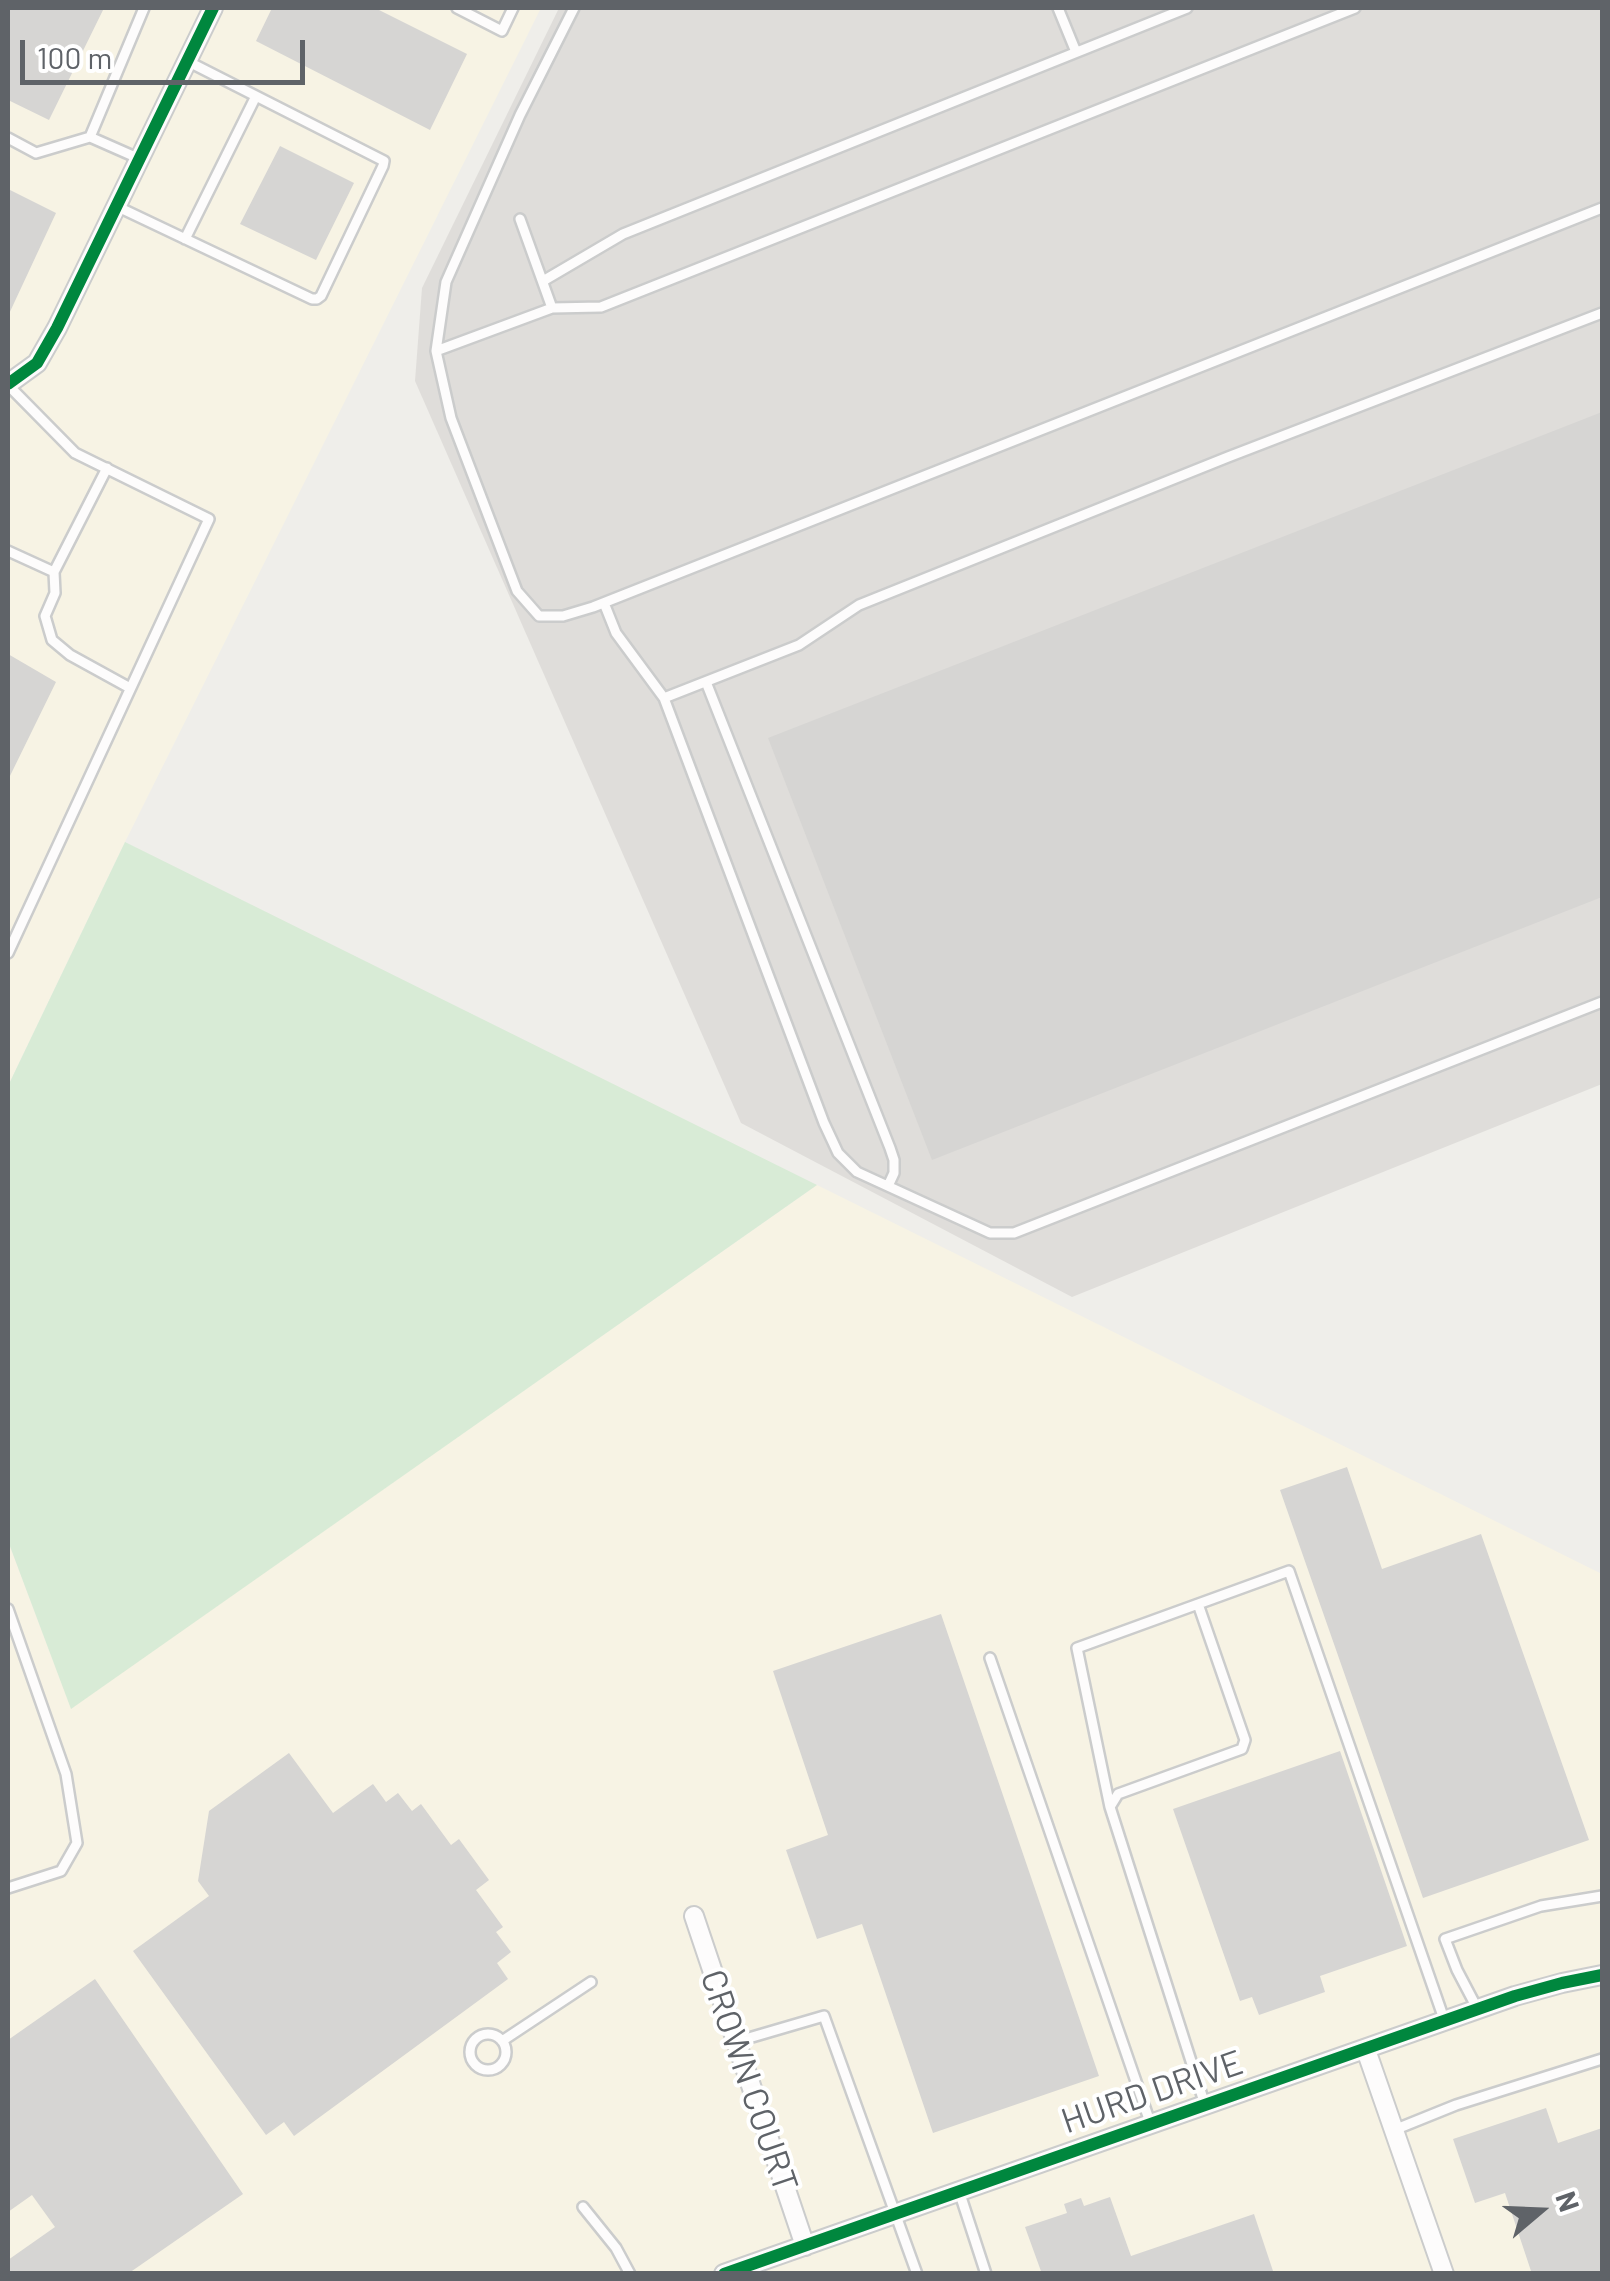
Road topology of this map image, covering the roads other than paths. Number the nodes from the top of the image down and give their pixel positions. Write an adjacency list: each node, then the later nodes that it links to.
1 (144, 8): 12 (lane)
2 (213, 8): 10 (street)
3 (457, 8): 4 (lane)
4 (513, 8)
5 (574, 8): 22 (lane)
6 (1058, 8): 9 (lane)
7 (1187, 8): 9 (lane)
8 (1355, 8): 20 (lane)
9 (1076, 52): 19 (lane)
10 (187, 61): 11 (lane); 14 (street)
11 (256, 96): 18 (lane); 18 (lane)
12 (90, 137): 13 (lane); 14 (lane)
13 (8, 138)
14 (140, 159): 15 (street)
15 (116, 206): 18 (lane); 23 (street)
16 (1602, 208): 27 (lane)
17 (520, 219): 19 (lane)
18 (185, 239)
19 (543, 281): 20 (lane)
20 (552, 308): 22 (lane)
21 (1602, 313): 28 (lane)
22 (436, 351): 27 (lane)
23 (8, 385): 24 (lane)
24 (106, 468): 26 (lane); 29 (lane)
25 (8, 552): 26 (lane)
26 (54, 572): 29 (lane)
27 (604, 603): 30 (lane)
28 (706, 682): 30 (lane); 33 (lane)
29 (130, 688): 31 (lane)
30 (664, 698): 33 (lane)
31 (8, 953)
32 (1602, 1002): 33 (lane)
33 (888, 1186)
34 (1198, 1604): 37 (lane); 37 (lane); 44 (lane)
35 (8, 1609): 38 (lane)
36 (990, 1658): 50 (lane)
37 (1110, 1807): 49 (lane)
38 (8, 1888)
39 (1602, 1896): 43 (lane)
40 (694, 1916): 46 (street, CROWN COURT)
41 (1602, 1975): 43 (street, HURD DRIVE)
42 (590, 1982): 45 (lane)
43 (1478, 2010): 44 (street, HURD DRIVE)
44 (1445, 2022): 47 (street, HURD DRIVE)
45 (502, 2041): 45 (lane)
46 (736, 2042): 54 (lane); 55 (street, CROWN COURT)
47 (1366, 2050): 49 (street, HURD DRIVE); 51 (street)
48 (1602, 2058): 51 (lane)
49 (1205, 2105): 50 (street, HURD DRIVE)
50 (1151, 2125): 52 (street, HURD DRIVE)
51 (1394, 2130): 60 (street)
52 (959, 2192): 54 (street, HURD DRIVE); 59 (lane)
53 (583, 2207): 56 (lane)
54 (896, 2214): 55 (street, HURD DRIVE); 58 (lane)
55 (805, 2246): 57 (street, HURD DRIVE)
56 (630, 2274)
57 (724, 2274)
58 (917, 2274)
59 (986, 2274)
60 (1444, 2274)

